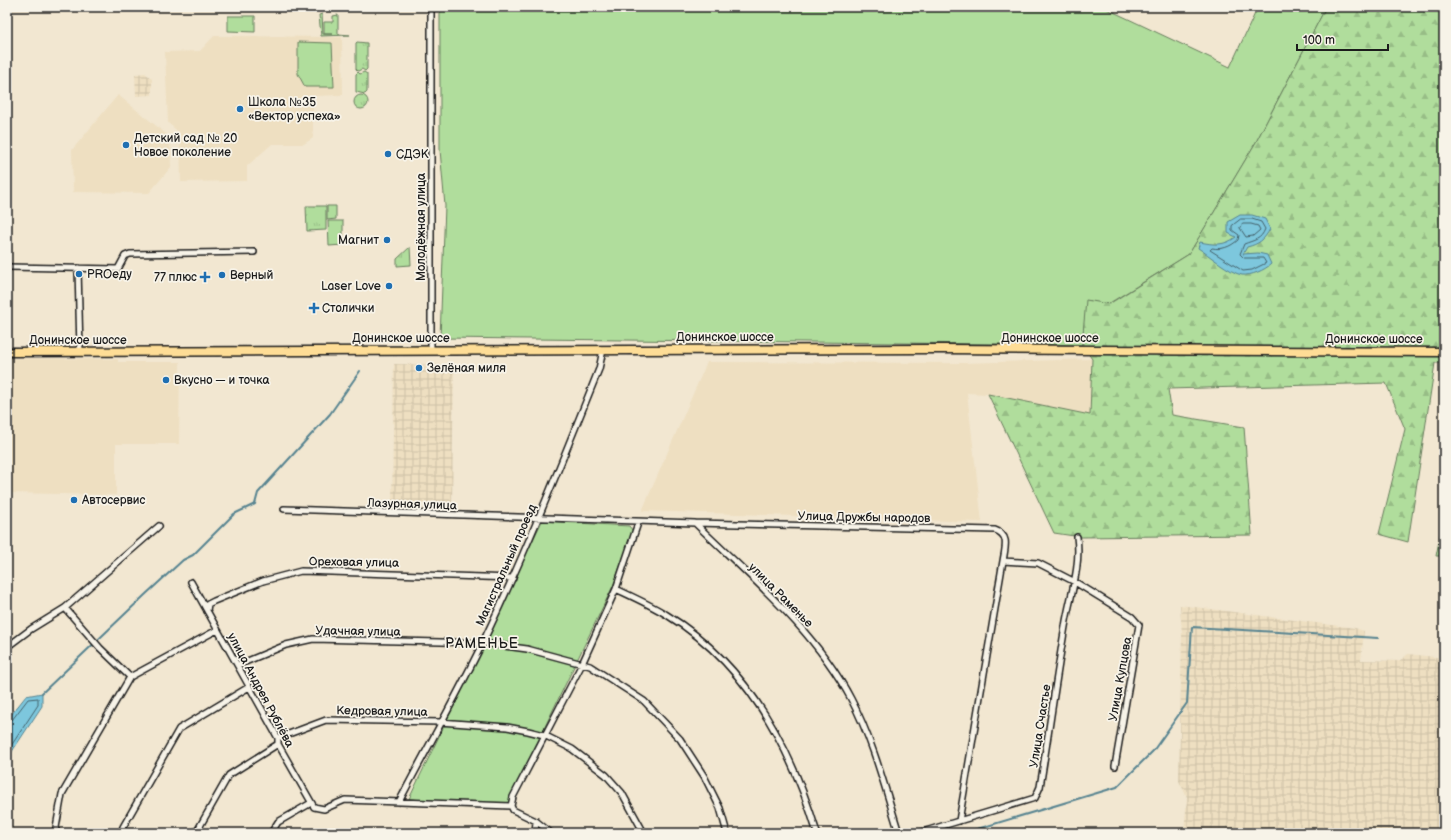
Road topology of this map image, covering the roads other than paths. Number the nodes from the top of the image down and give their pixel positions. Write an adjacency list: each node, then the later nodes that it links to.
1 (432, 7): 5 (street, Молодёжная улица)
2 (254, 252): 4 (street)
3 (7, 267): 4 (street)
4 (78, 268): 7 (street)
5 (431, 350): 6 (main road, Донинское шоссе); 7 (main road, Донинское шоссе)
6 (603, 350): 9 (main road, Донинское шоссе); 11 (street, Магистральный проезд)
7 (80, 351): 8 (main road, Донинское шоссе)
8 (7, 352)
9 (1444, 352)
10 (284, 509): 11 (street, Лазурная улица)
11 (539, 518): 12 (street); 17 (street, Магистральный проезд)
12 (638, 522): 13 (street); 20 (street)
13 (695, 524): 16 (street, Улица Дружбы народов); 49 (street, улица Раменье)
14 (159, 526): 21 (street)
15 (1077, 537): 19 (street, Улица Счастье)
16 (1003, 561): 19 (street); 39 (street, Улица Дружбы народов)
17 (513, 578): 22 (street, Ореховая улица); 24 (street, Магистральный проезд)
18 (191, 582): 22 (street, улица Андрея Рублёва)
19 (1075, 582): 34 (street, Улица Купцова); 39 (street, Улица Счастье)
20 (616, 589): 26 (street); 48 (street)
21 (65, 608): 25 (street); 28 (street)
22 (207, 612): 23 (street, улица Андрея Рублёва)
23 (217, 630): 27 (street, улица Андрея Рублёва); 28 (street)
24 (483, 643): 26 (street, Удачная улица); 27 (street, Удачная улица); 30 (street, Магистральный проезд)
25 (8, 644)
26 (582, 664): 31 (street); 47 (street, Удачная улица)
27 (238, 665): 29 (street, улица Андрея Рублёва)
28 (130, 677): 40 (street)
29 (249, 687): 32 (street, улица Андрея Рублёва); 41 (street)
30 (440, 722): 31 (street, Кедровая улица); 32 (street, Кедровая улица); 35 (street, Магистральный проезд)
31 (544, 735): 37 (street); 46 (street, Кедровая улица)
32 (278, 738): 33 (street, улица Андрея Рублёва)
33 (278, 744): 36 (street, улица Андрея Рублёва); 42 (street)
34 (1115, 766)
35 (399, 802): 36 (street); 37 (street)
36 (312, 805): 43 (street)
37 (511, 806): 38 (street)
38 (536, 821): 44 (street); 45 (street)
39 (959, 821): 50 (street, Улица Счастье)
40 (55, 833)
41 (122, 833)
42 (196, 833)
43 (271, 833)
44 (534, 833)
45 (551, 833)
46 (644, 833)
47 (727, 833)
48 (817, 833)
49 (899, 833)
50 (919, 833)

